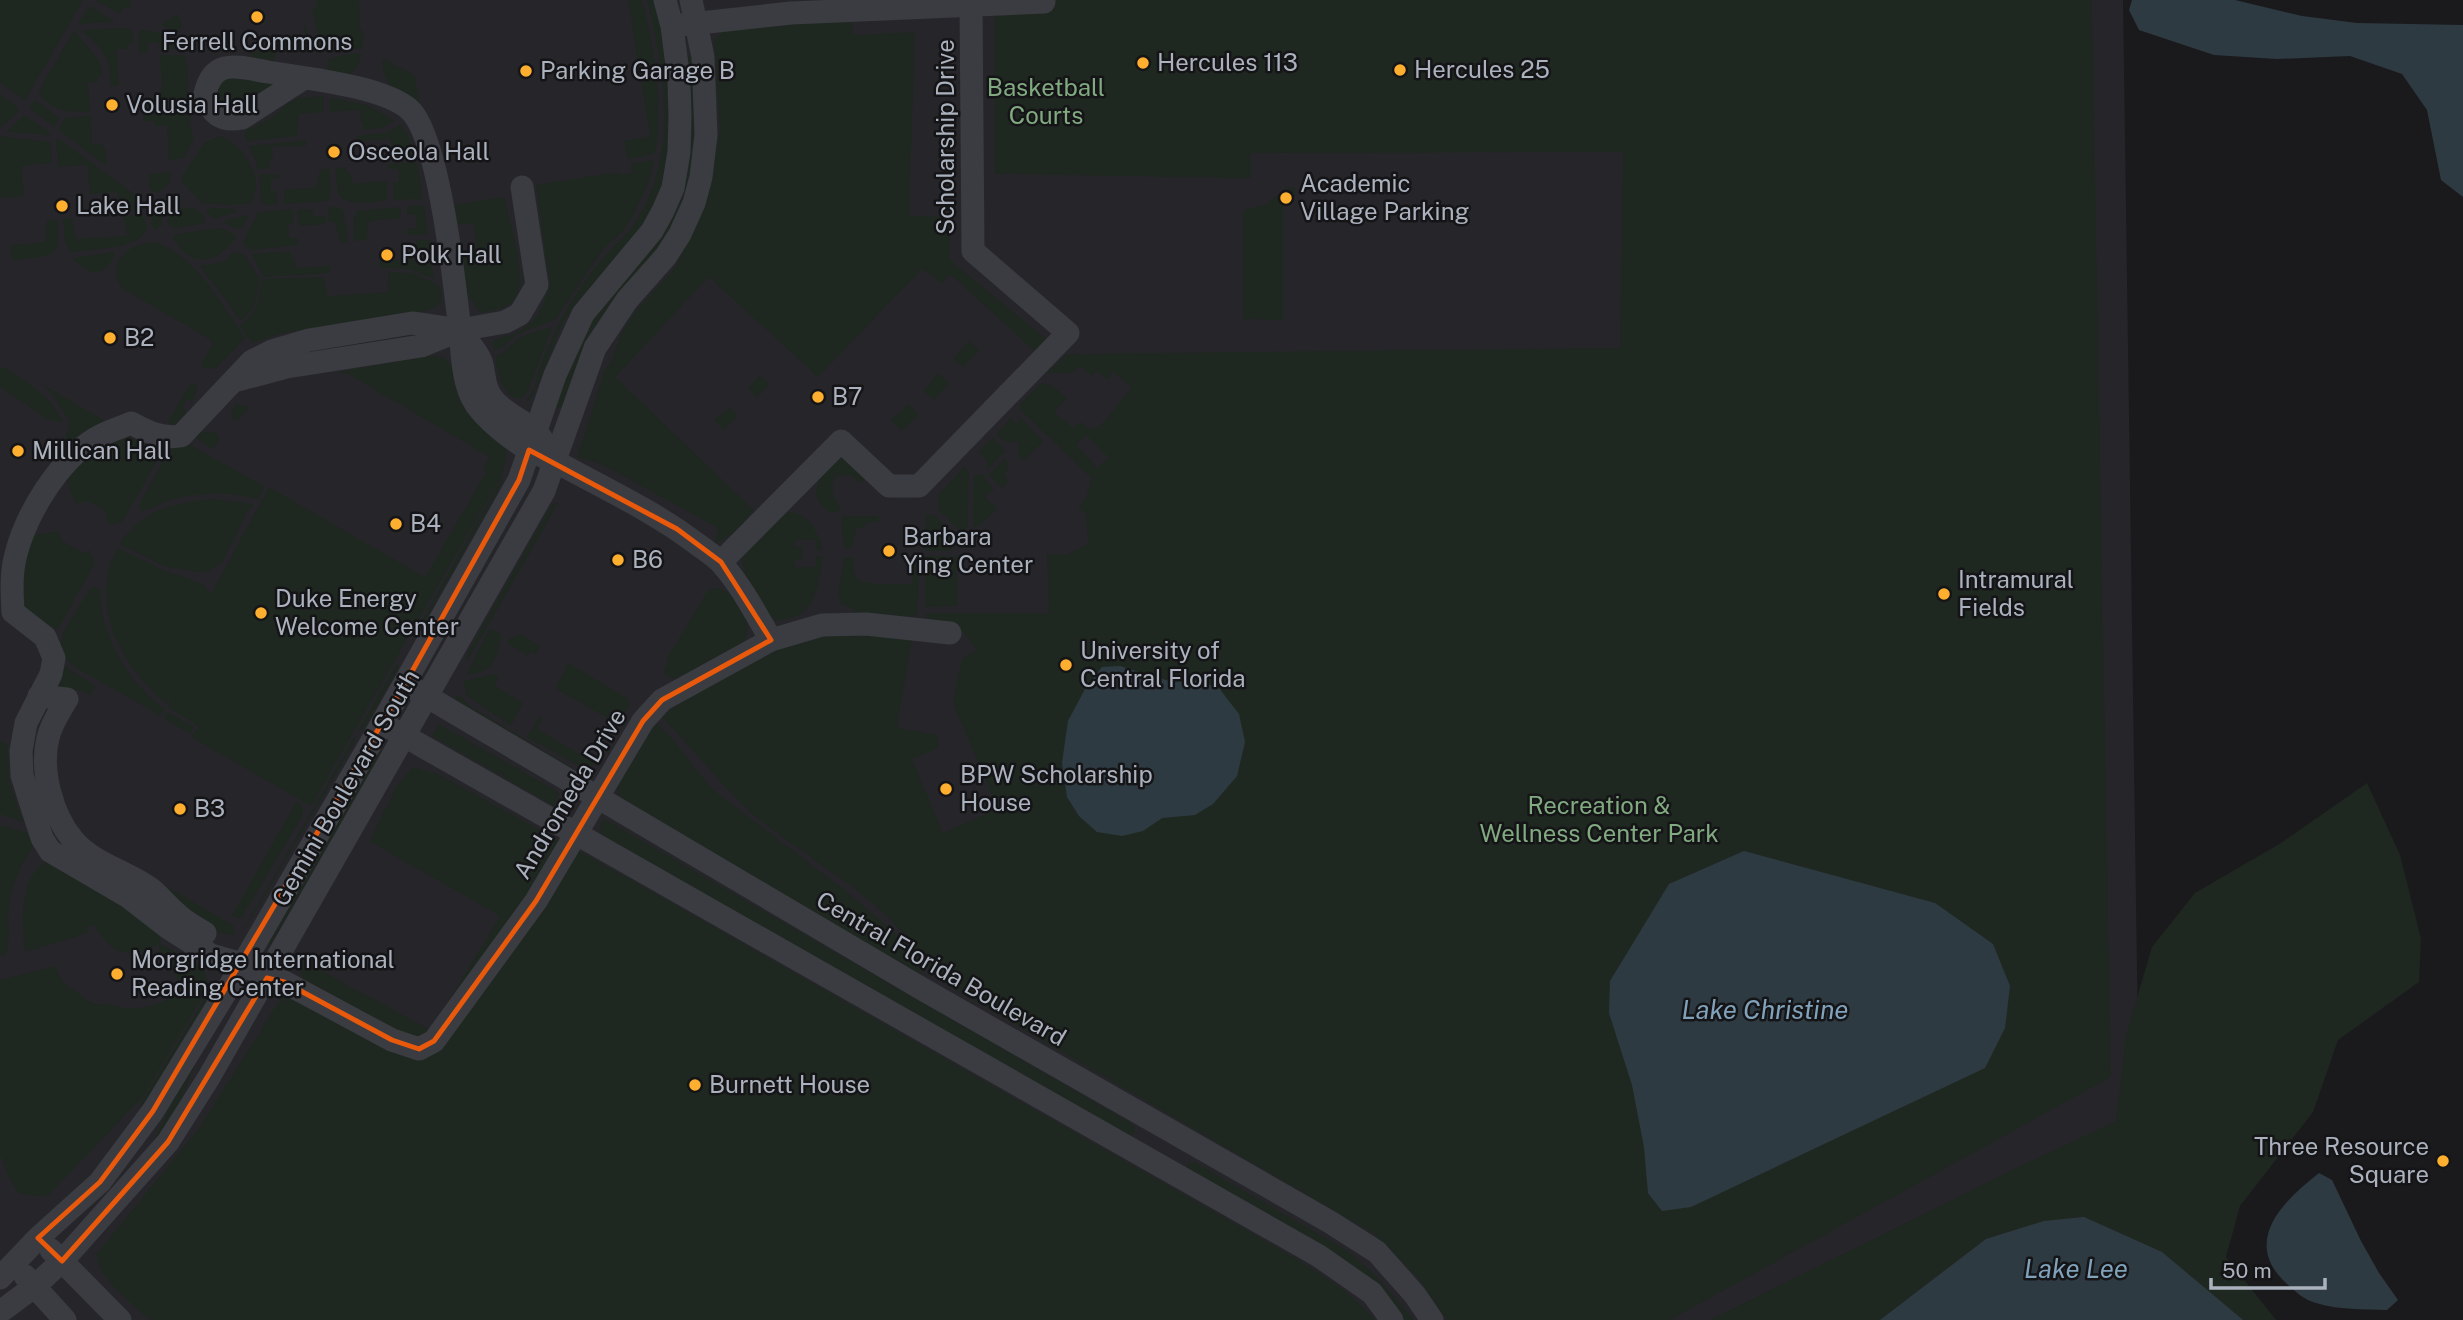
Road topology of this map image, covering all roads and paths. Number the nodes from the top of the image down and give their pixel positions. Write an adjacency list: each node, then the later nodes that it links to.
1 (665, 0): 5 (street, Gemini Boulevard South)
2 (1044, 2): 3 (street)
3 (971, 5): 4 (street); 11 (street, Scholarship Drive)
4 (693, 11): 5 (street); 10 (street, Gemini Boulevard South)
5 (671, 26): 9 (street, Gemini Boulevard South)
6 (304, 78): 8 (street)
7 (522, 187): 8 (street)
8 (460, 330): 9 (street); 15 (street)
9 (533, 440): 10 (street); 14 (street, Gemini Boulevard South)
10 (556, 461): 11 (street); 16 (street, Gemini Boulevard South)
11 (720, 562): 13 (street)
12 (950, 633): 13 (street, Andromeda Drive)
13 (771, 640): 19 (street, Andromeda Drive)
14 (405, 684): 16 (street, Central Florida Boulevard); 17 (street, Gemini Boulevard South)
15 (39, 696): 21 (street); 21 (street)
16 (428, 698): 18 (street, Gemini Boulevard South); 19 (street, Central Florida Boulevard)
17 (382, 723): 18 (street); 21 (street, Gemini Boulevard South)
18 (405, 736): 20 (street); 22 (street, Gemini Boulevard South)
19 (599, 797): 20 (street, Andromeda Drive); 31 (street, Central Florida Boulevard)
20 (576, 834): 22 (street, Andromeda Drive); 30 (street)
21 (243, 964): 22 (street, Andromeda Drive); 23 (street, Gemini Boulevard South)
22 (267, 978): 24 (street, Gemini Boulevard South)
23 (38, 1238): 24 (street); 25 (street, Gemini Boulevard South)
24 (62, 1261): 26 (street, Gemini Boulevard South); 29 (street)
25 (7, 1271): 26 (street)
26 (34, 1286): 27 (street, Gemini Boulevard South); 28 (street)
27 (0, 1312)
28 (65, 1320)
29 (120, 1320)
30 (1392, 1320)
31 (1432, 1320)

